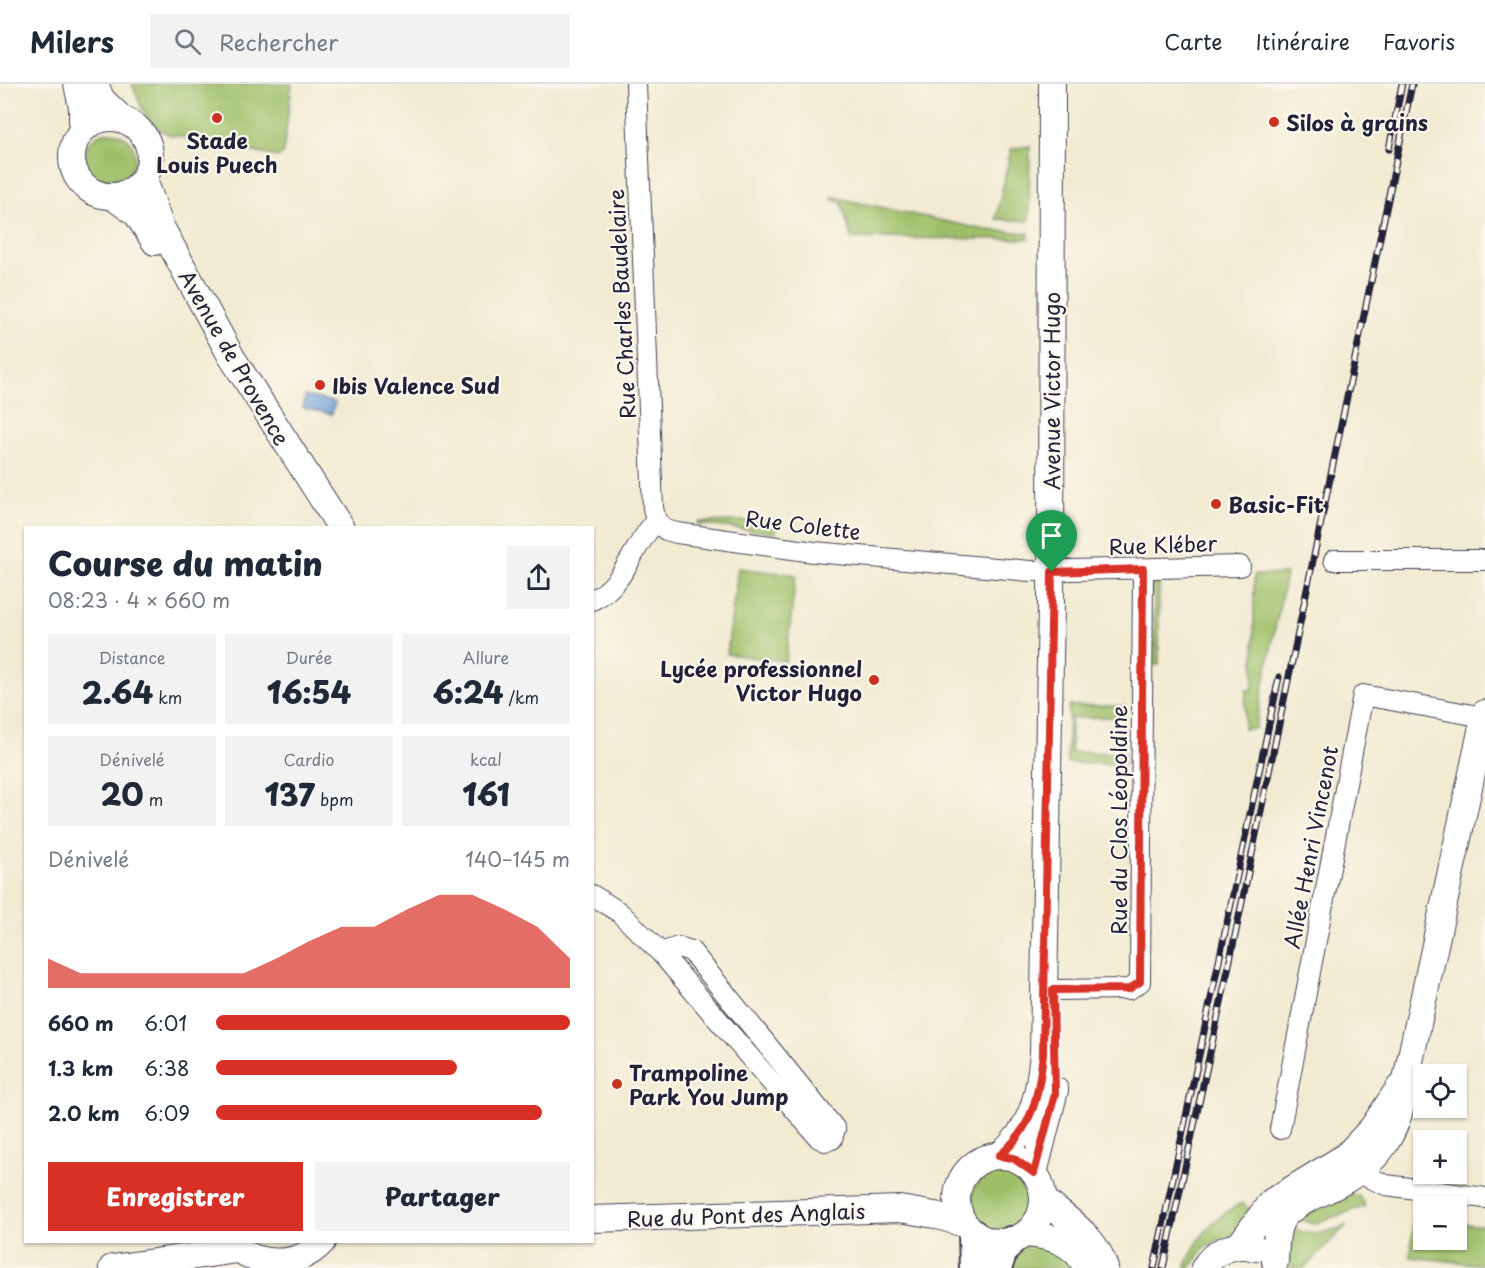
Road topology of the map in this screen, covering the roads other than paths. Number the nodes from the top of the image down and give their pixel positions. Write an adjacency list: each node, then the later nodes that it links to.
1 (77, 84): 6 (main road)
2 (95, 84): 5 (main road)
3 (636, 84): 9 (street, Rue Charles Baudelaire)
4 (1052, 84): 16 (main road, Avenue Victor Hugo)
5 (123, 120): 6 (main road); 7 (main road)
6 (82, 130): 8 (main road)
7 (144, 179): 8 (main road); 11 (main road, Avenue de Provence)
8 (113, 197): 10 (main road, Avenue de Provence)
9 (656, 521): 16 (street, Rue Colette); 17 (street)
10 (327, 526)
11 (340, 526)
12 (1334, 560): 13 (street)
13 (1485, 560)
14 (1240, 566): 15 (street, Rue Kléber)
15 (1143, 569): 16 (street, Rue Kléber); 22 (street, Rue du Clos Léopoldine)
16 (1052, 572): 20 (main road, Avenue Victor Hugo)
17 (594, 599)
18 (1484, 715): 23 (street, Allée Henri Vincenot); 25 (main road)
19 (594, 897): 21 (street)
20 (1046, 914): 22 (main road, Avenue Victor Hugo); 24 (main road, Avenue Victor Hugo)
21 (661, 953): 21 (street)
22 (1053, 990): 26 (main road, Avenue Victor Hugo)
23 (1280, 1129)
24 (999, 1156): 26 (main road); 27 (main road)
25 (1353, 1164): 28 (street); 36 (main road); 38 (main road)
26 (1034, 1173): 29 (main road)
27 (959, 1185): 30 (main road, Rue du Pont des Anglais); 32 (main road)
28 (1485, 1198)
29 (1043, 1199): 33 (main road); 44 (main road)
30 (900, 1209): 31 (main road, Rue du Pont des Anglais); 32 (main road, Rue du Pont des Anglais)
31 (594, 1219)
32 (969, 1229): 33 (main road); 41 (highway)
33 (1018, 1238): 42 (highway); 43 (main road)
34 (183, 1243): 40 (main road)
35 (234, 1246): 39 (main road); 40 (main road)
36 (1239, 1246): 38 (main road); 45 (main road)
37 (311, 1256): 39 (main road)
38 (1277, 1265)
39 (262, 1266)
40 (123, 1267)
41 (974, 1268)
42 (997, 1268)
43 (1087, 1268)
44 (1105, 1268)
45 (1204, 1268)

